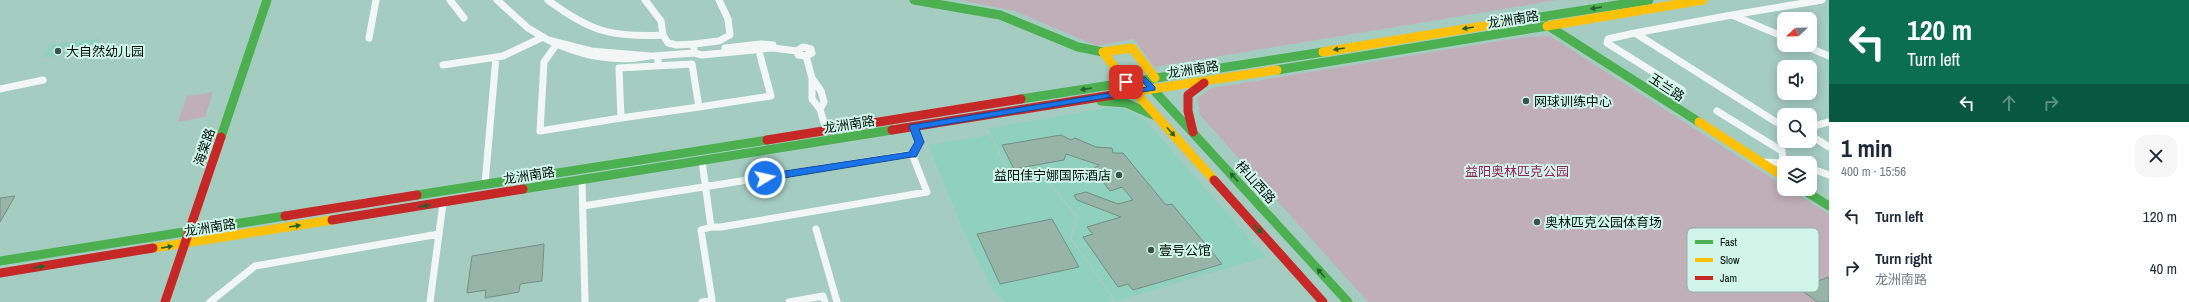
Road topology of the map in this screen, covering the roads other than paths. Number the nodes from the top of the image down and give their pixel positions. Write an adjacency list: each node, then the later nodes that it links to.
1 (267, 0): 74 (main road, 海棠路)
2 (376, 0): 19 (street)
3 (450, 0): 14 (street)
4 (497, 0): 20 (street)
5 (548, 0): 18 (street)
6 (645, 0): 18 (street)
7 (719, 0): 22 (street)
8 (914, 0): 24 (main road)
9 (1648, 0): 13 (main road, 龙洲南路, one-way to 13)
10 (1703, 0): 15 (main road, 龙洲南路)
11 (1822, 0): 12 (street)
12 (1732, 15): 16 (street); 17 (street)
13 (1537, 17): 15 (main road, 玉兰路); 34 (main road, 龙洲南路, one-way to 34)
14 (464, 18)
15 (1549, 26): 37 (main road, 龙洲南路); 60 (main road, 玉兰路)
16 (1635, 33): 41 (street); 49 (street)
17 (1777, 34)
18 (663, 35): 22 (street)
19 (369, 38)
20 (546, 39): 21 (street); 27 (street); 30 (street)
21 (556, 44): 27 (street); 47 (street)
22 (694, 44): 25 (street)
23 (1817, 51): 29 (street)
24 (1103, 52): 34 (main road); 38 (main road)
25 (694, 53): 28 (street); 33 (street)
26 (760, 55): 44 (street)
27 (650, 56): 28 (street)
28 (658, 56): 32 (street)
29 (1829, 56)
30 (496, 57): 31 (street); 66 (street)
31 (444, 65)
32 (658, 66): 44 (street); 47 (street)
33 (812, 78): 45 (street); 45 (street)
34 (1155, 78): 36 (main road, 龙洲南路)
35 (43, 80): 39 (street)
36 (1145, 80): 38 (main road, 龙洲南路); 40 (main road, 梓山西路)
37 (1211, 80): 40 (main road, 龙洲南路); 54 (main road)
38 (1126, 82): 42 (main road); 53 (main road, 龙洲南路, one-way to 53)
39 (0, 89)
40 (1152, 89): 42 (main road, 龙洲南路); 54 (main road, 梓山西路)
41 (1682, 90)
42 (1135, 91): 43 (main road, 龙洲南路); 48 (main road)
43 (1067, 102): 48 (main road); 52 (main road, 龙洲南路)
44 (699, 107): 47 (street)
45 (820, 109): 53 (street)
46 (1717, 111): 58 (street)
47 (621, 118)
48 (1158, 118): 87 (main road, one-way to 87)
49 (1777, 122)
50 (1829, 122): 51 (street)
51 (1817, 125)
52 (913, 127): 57 (street); 59 (main road, 龙洲南路)
53 (826, 130): 66 (main road, 龙洲南路)
54 (1194, 134): 88 (main road, 梓山西路, one-way to 54)
55 (1817, 139): 56 (street)
56 (1829, 147)
57 (912, 154): 67 (street); 72 (street)
58 (1784, 156)
59 (702, 161): 65 (main road, 龙洲南路); 67 (street)
60 (1761, 162): 61 (street); 63 (main road, 玉兰路)
61 (1777, 162)
62 (1817, 171): 64 (street)
63 (1777, 172)
64 (1829, 175)
65 (582, 180): 69 (main road, 龙洲南路); 70 (street)
66 (485, 184): 74 (main road, 龙洲南路)
67 (706, 187): 70 (street); 72 (street)
68 (1813, 196): 71 (main road)
69 (443, 202): 75 (street); 76 (main road, 龙洲南路, one-way to 69)
70 (583, 206): 82 (street)
71 (1829, 206)
72 (711, 226): 83 (street)
73 (816, 229): 86 (street)
74 (188, 231): 76 (main road, 海棠路); 77 (main road, 龙洲南路)
75 (438, 234): 80 (street); 81 (street)
76 (184, 244): 78 (main road, 龙洲南路, one-way to 76); 79 (main road, 海棠路)
77 (0, 261)
78 (0, 273)
79 (165, 302)
80 (210, 302)
81 (430, 302)
82 (585, 302)
83 (702, 302)
84 (789, 302): 85 (street)
85 (825, 302)
86 (837, 302)
87 (1323, 302)
88 (1348, 302)

